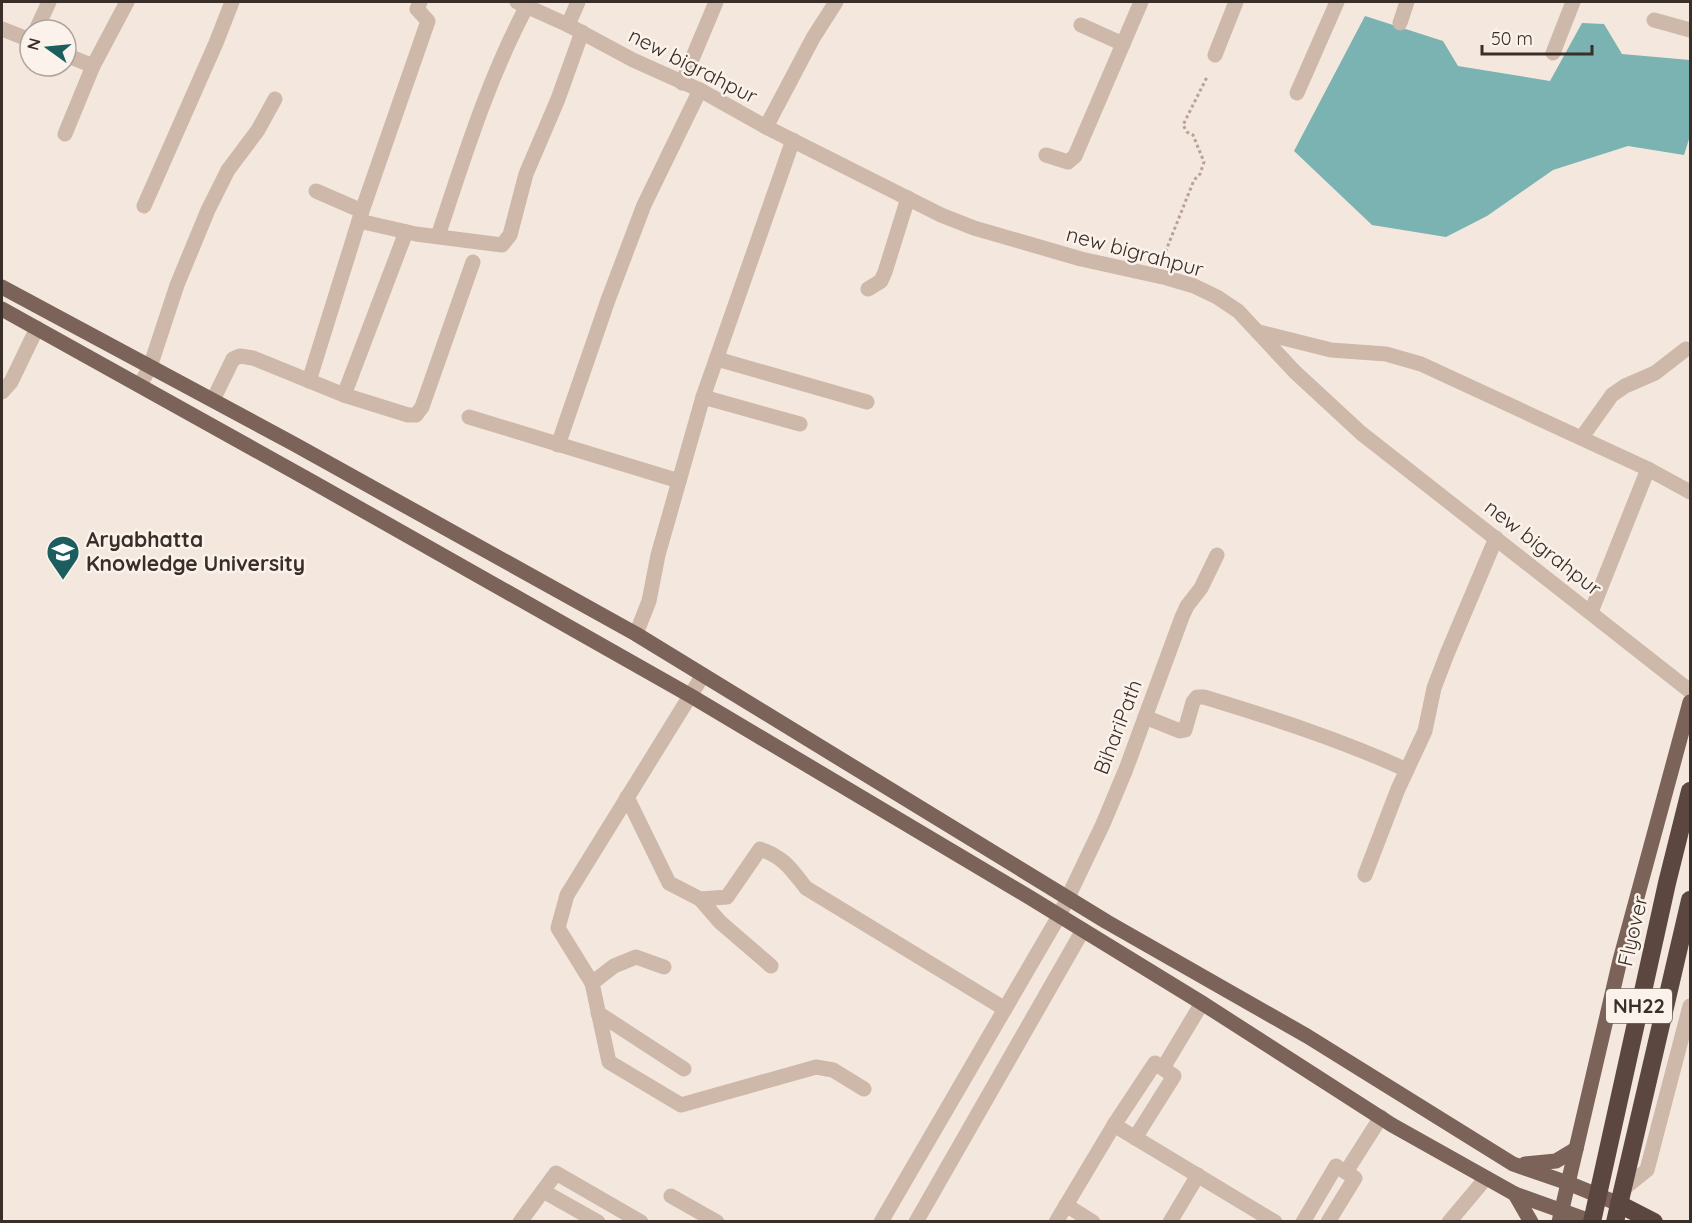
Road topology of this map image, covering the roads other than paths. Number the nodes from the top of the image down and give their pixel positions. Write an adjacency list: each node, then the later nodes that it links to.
1 (48, 2): 14 (street)
2 (127, 2): 27 (street)
3 (232, 2): 38 (street)
4 (420, 2): 39 (street)
5 (578, 2): 17 (street)
6 (716, 2): 28 (street)
7 (836, 2): 32 (street)
8 (1141, 2): 23 (street)
9 (1236, 2): 25 (street)
10 (1337, 2): 30 (street)
11 (1407, 2): 16 (street)
12 (1573, 2): 24 (street)
13 (522, 4): 17 (street, new bigrahpur); 41 (street)
14 (41, 18)
15 (1654, 20): 20 (street)
16 (1400, 23)
17 (568, 25): 21 (street, new bigrahpur)
18 (1081, 25): 23 (street)
19 (2, 29): 22 (street)
20 (1690, 30)
21 (582, 32): 28 (street, new bigrahpur); 41 (street)
22 (18, 35)
23 (1123, 44): 35 (street)
24 (1553, 53)
25 (1215, 55)
26 (78, 60): 27 (street)
27 (93, 66): 33 (street)
28 (682, 83): 29 (street, new bigrahpur)
29 (700, 90): 32 (street, new bigrahpur); 61 (street)
30 (1297, 93)
31 (275, 99): 50 (street)
32 (766, 127): 34 (street, new bigrahpur)
33 (65, 134)
34 (793, 141): 37 (street, new bigrahpur); 49 (street)
35 (1046, 155)
36 (316, 191): 39 (street)
37 (908, 198): 44 (street); 47 (street, new bigrahpur)
38 (144, 206)
39 (360, 216): 40 (street); 51 (street)
40 (406, 232): 41 (street); 54 (street)
41 (438, 236)
42 (473, 262): 54 (street)
43 (2, 287): 50 (main road)
44 (868, 289)
45 (2, 309): 46 (main road)
46 (37, 328): 52 (main road); 53 (street)
47 (1259, 332): 60 (street); 67 (street, new bigrahpur)
48 (1686, 349): 60 (street)
49 (717, 359): 55 (street); 57 (street)
50 (150, 367): 52 (street); 56 (main road)
51 (309, 381): 54 (street); 56 (street)
52 (140, 386): 66 (main road)
53 (2, 392)
54 (344, 394)
55 (703, 397): 59 (street); 64 (street)
56 (213, 400): 63 (main road)
57 (867, 402)
58 (469, 417): 61 (street)
59 (800, 424)
60 (1582, 437): 62 (street)
61 (558, 445): 64 (street)
62 (1648, 469): 65 (street); 70 (street)
63 (358, 480): 66 (main road); 69 (main road)
64 (679, 481): 72 (street)
65 (1690, 492)
66 (347, 501): 71 (main road)
67 (1496, 538): 70 (street, new bigrahpur); 78 (street)
68 (1217, 555): 77 (street, BihariPath)
69 (579, 602): 71 (main road); 72 (main road)
70 (1591, 612): 74 (street, new bigrahpur)
71 (566, 624): 75 (main road)
72 (636, 634): 73 (main road)
73 (703, 675): 75 (street); 82 (main road)
74 (1690, 691)
75 (691, 696): 80 (street); 85 (main road)
76 (1690, 702): 100 (main road)
77 (1145, 717): 78 (street); 82 (street, BihariPath)
78 (1407, 770): 81 (street)
79 (1690, 791): 126 (highway, Flyover / NH22)
80 (627, 797): 83 (street); 89 (street)
81 (1365, 875)
82 (1068, 898): 85 (street, BihariPath); 101 (main road)
83 (700, 899): 87 (street); 92 (street)
84 (1690, 900): 110 (highway, NH22)
85 (1059, 916): 86 (main road); 92 (street, BihariPath)
86 (1083, 930): 90 (main road); 117 (street)
87 (771, 966)
88 (664, 967): 89 (street)
89 (592, 982): 93 (street)
90 (1202, 1003): 94 (street); 97 (main road)
91 (1690, 1006): 110 (street)
92 (1005, 1009): 116 (street, BihariPath)
93 (598, 1013): 95 (street); 96 (street)
94 (1162, 1068): 98 (street); 99 (street)
95 (684, 1069)
96 (864, 1089)
97 (1381, 1117): 102 (street); 104 (main road)
98 (1114, 1125): 99 (street); 109 (street)
99 (1135, 1138): 103 (street)
100 (1576, 1149): 101 (main road); 105 (main road)
101 (1513, 1164): 105 (main road)
102 (1346, 1172): 122 (street); 123 (street)
103 (1198, 1175): 120 (street); 121 (street)
104 (1486, 1178): 107 (main road); 124 (street)
105 (1568, 1183): 110 (main road); 111 (main road)
106 (543, 1191): 112 (street); 113 (street); 114 (street)
107 (1515, 1194): 111 (main road); 125 (main road)
108 (671, 1196): 115 (street)
109 (1066, 1205): 118 (street); 119 (street)
110 (1619, 1205): 127 (highway)
111 (1560, 1216): 126 (main road)
112 (520, 1221)
113 (598, 1221)
114 (640, 1221)
115 (717, 1221)
116 (881, 1221)
117 (916, 1221)
118 (1056, 1221)
119 (1093, 1221)
120 (1170, 1221)
121 (1275, 1221)
122 (1303, 1221)
123 (1328, 1221)
124 (1449, 1221)
125 (1531, 1221)
126 (1592, 1221)
127 (1654, 1221)

